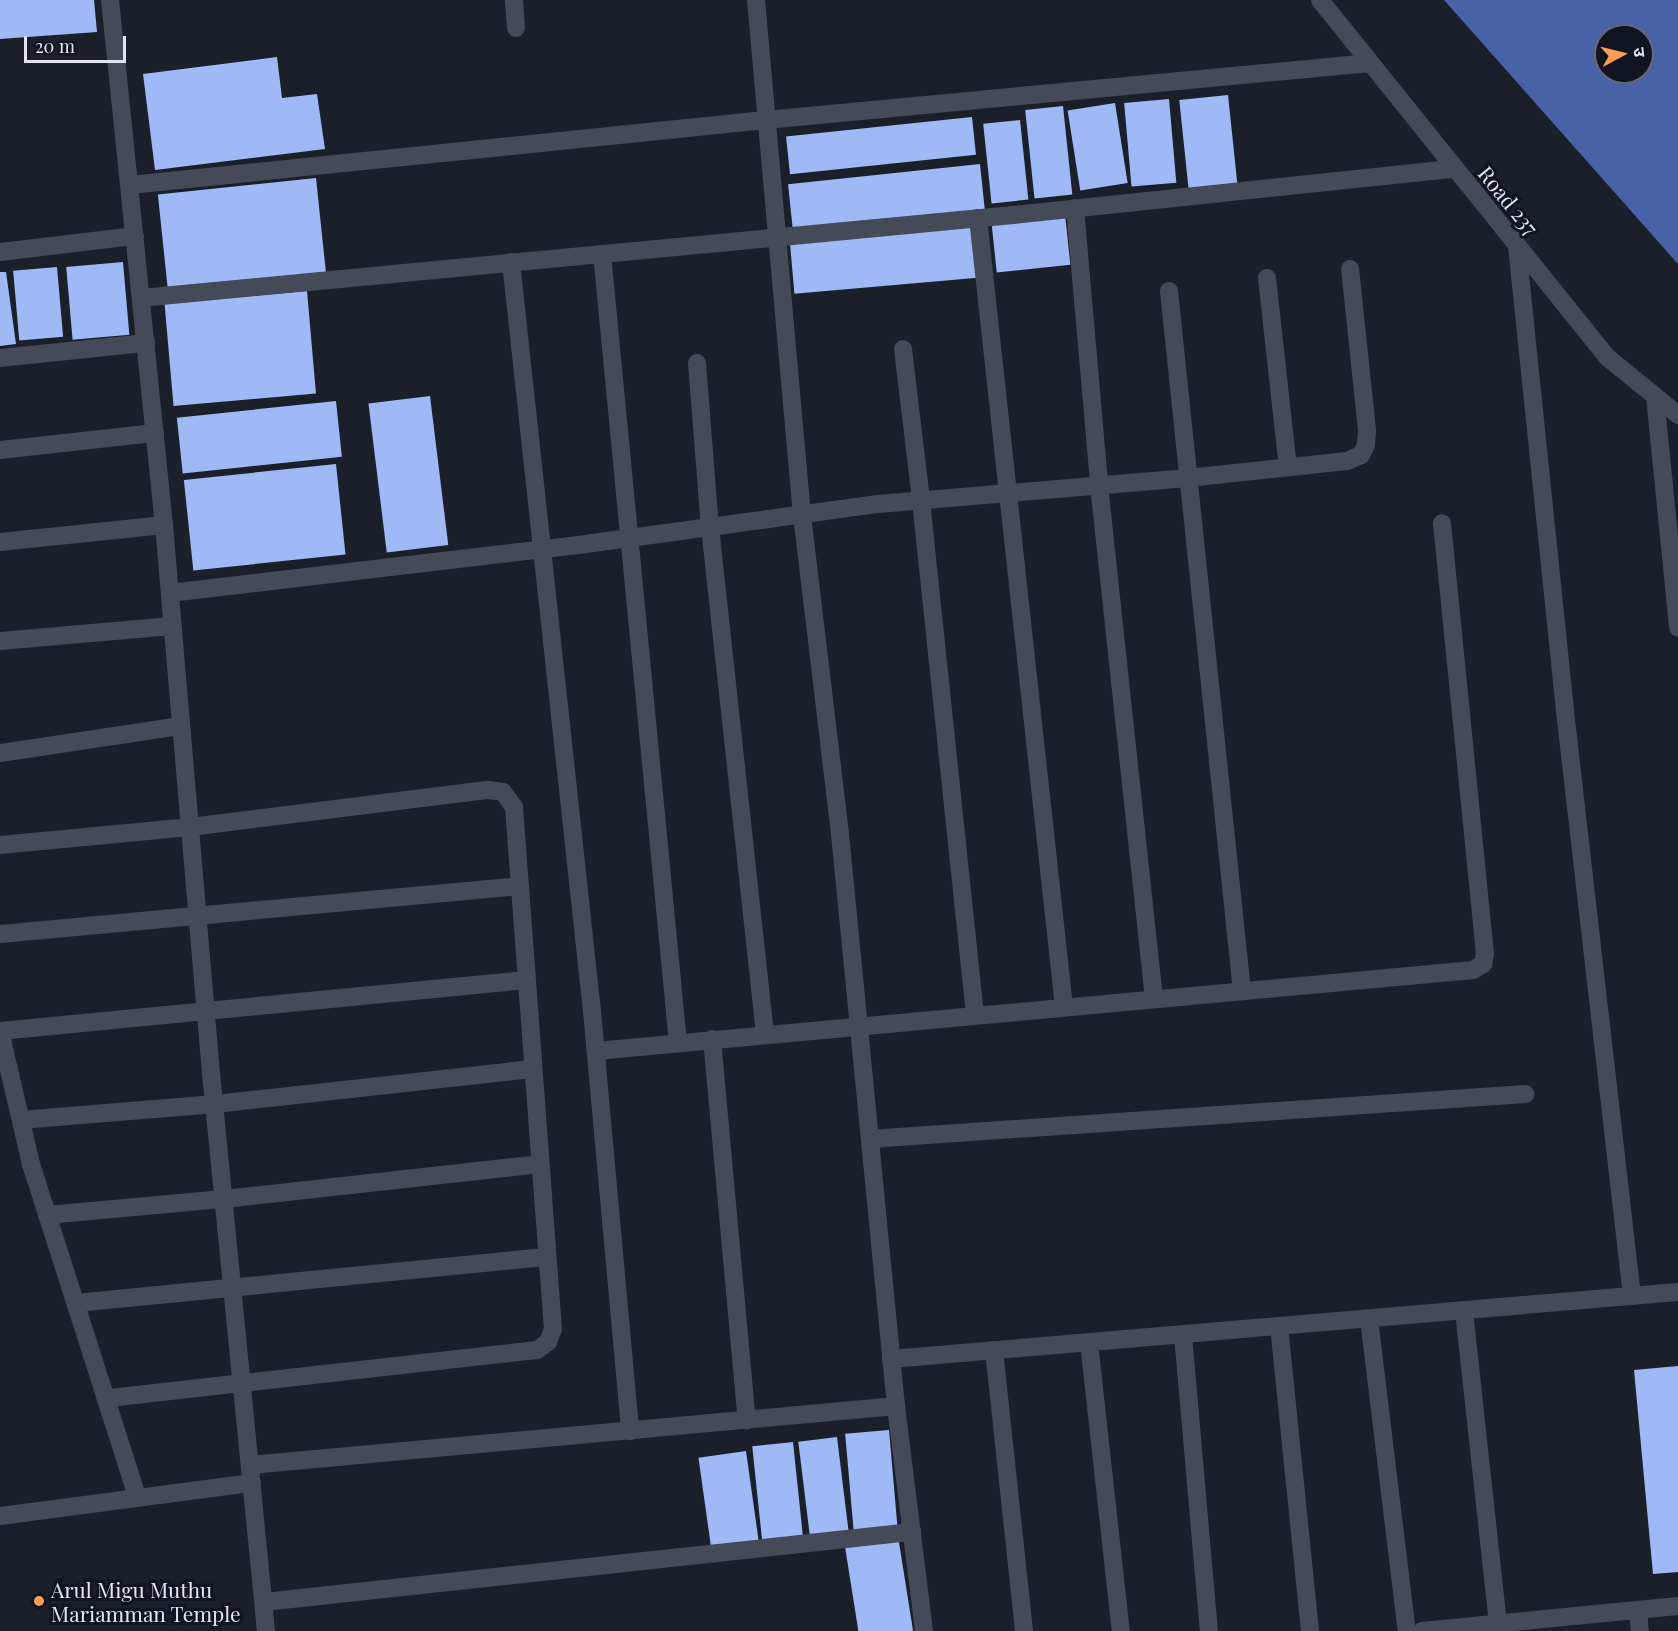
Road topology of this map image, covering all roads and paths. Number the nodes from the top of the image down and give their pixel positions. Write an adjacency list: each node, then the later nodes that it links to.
1 (110, 0): 9 (street)
2 (514, 0): 5 (street)
3 (756, 0): 7 (street)
4 (1320, 0): 6 (street, Road 237)
5 (516, 28)
6 (1370, 63): 7 (street); 8 (street, Road 237)
7 (766, 120): 9 (street); 13 (street)
8 (1454, 169): 10 (street); 14 (street, Road 237)
9 (130, 185): 12 (street)
10 (1075, 208): 11 (street); 32 (street)
11 (978, 218): 13 (street); 33 (street)
12 (135, 236): 15 (street); 21 (street)
13 (777, 237): 16 (street); 35 (street)
14 (1517, 246): 26 (street, Road 237); 76 (street)
15 (0, 252)
16 (602, 254): 17 (street); 39 (street)
17 (511, 262): 21 (street); 41 (street)
18 (1350, 269): 30 (street)
19 (1267, 278): 30 (street)
20 (1169, 291): 31 (street)
21 (141, 298): 22 (street)
22 (146, 343): 24 (street); 28 (street)
23 (903, 349): 34 (street)
24 (0, 358)
25 (697, 363): 38 (street)
26 (1655, 396): 27 (street, Road 237); 44 (street)
27 (1678, 415)
28 (154, 433): 29 (street); 37 (street)
29 (0, 450)
30 (1288, 467): 31 (street)
31 (1188, 478): 32 (street); 54 (street)
32 (1099, 485): 33 (street); 55 (street)
33 (1006, 493): 34 (street); 56 (street)
34 (921, 501): 35 (street); 58 (street)
35 (802, 515): 38 (street); 59 (street)
36 (1442, 523): 54 (street)
37 (164, 525): 40 (street); 42 (street)
38 (710, 527): 39 (street); 61 (street)
39 (629, 538): 41 (street); 63 (street)
40 (0, 542)
41 (542, 549): 42 (street); 64 (street)
42 (170, 593): 43 (street)
43 (172, 626): 45 (street); 46 (street)
44 (1678, 628)
45 (0, 641)
46 (181, 726): 47 (street); 48 (street)
47 (0, 753)
48 (190, 827): 49 (street); 50 (street); 51 (street)
49 (0, 845)
50 (520, 886): 51 (street); 53 (street)
51 (198, 915): 52 (street); 57 (street)
52 (0, 934)
53 (527, 980): 57 (street); 65 (street)
54 (1242, 991): 55 (street)
55 (1154, 999): 56 (street)
56 (1064, 1007): 58 (street)
57 (206, 1009): 60 (street); 67 (street)
58 (975, 1015): 59 (street)
59 (859, 1025): 61 (street); 69 (street)
60 (0, 1031): 68 (street)
61 (765, 1034): 62 (street)
62 (712, 1040): 63 (street); 88 (street)
63 (678, 1043): 64 (street)
64 (596, 1051): 89 (street)
65 (533, 1070): 67 (street); 70 (street)
66 (1525, 1094): 69 (street)
67 (214, 1104): 68 (street); 71 (street)
68 (21, 1120): 72 (street)
69 (870, 1139): 84 (street)
70 (540, 1164): 71 (street); 73 (street)
71 (224, 1199): 72 (street); 74 (street)
72 (47, 1215): 77 (street)
73 (547, 1257): 74 (street); 85 (street)
74 (233, 1290): 77 (street); 85 (street)
75 (1678, 1292): 76 (street)
76 (1632, 1296): 78 (street)
77 (76, 1303): 86 (street)
78 (1464, 1311): 79 (street); 97 (street)
79 (1370, 1319): 80 (street); 104 (street)
80 (1279, 1326): 81 (street); 103 (street)
81 (1183, 1335): 82 (street); 102 (street)
82 (1089, 1343): 83 (street); 101 (street)
83 (994, 1350): 84 (street); 100 (street)
84 (891, 1359): 87 (street)
85 (242, 1384): 86 (street); 90 (street)
86 (106, 1398): 91 (street)
87 (896, 1406): 88 (street); 93 (street)
88 (747, 1420): 89 (street)
89 (630, 1431): 90 (street)
90 (251, 1474): 91 (street); 94 (street)
91 (137, 1497): 92 (street)
92 (0, 1516)
93 (912, 1532): 94 (street); 99 (street)
94 (264, 1602): 98 (street)
95 (1678, 1606): 96 (street)
96 (1638, 1610): 97 (street); 106 (street)
97 (1498, 1624): 105 (street)
98 (266, 1631)
99 (924, 1631)
100 (1024, 1631)
101 (1121, 1631)
102 (1209, 1631)
103 (1310, 1631)
104 (1407, 1631)
105 (1422, 1631)
106 (1640, 1631)

